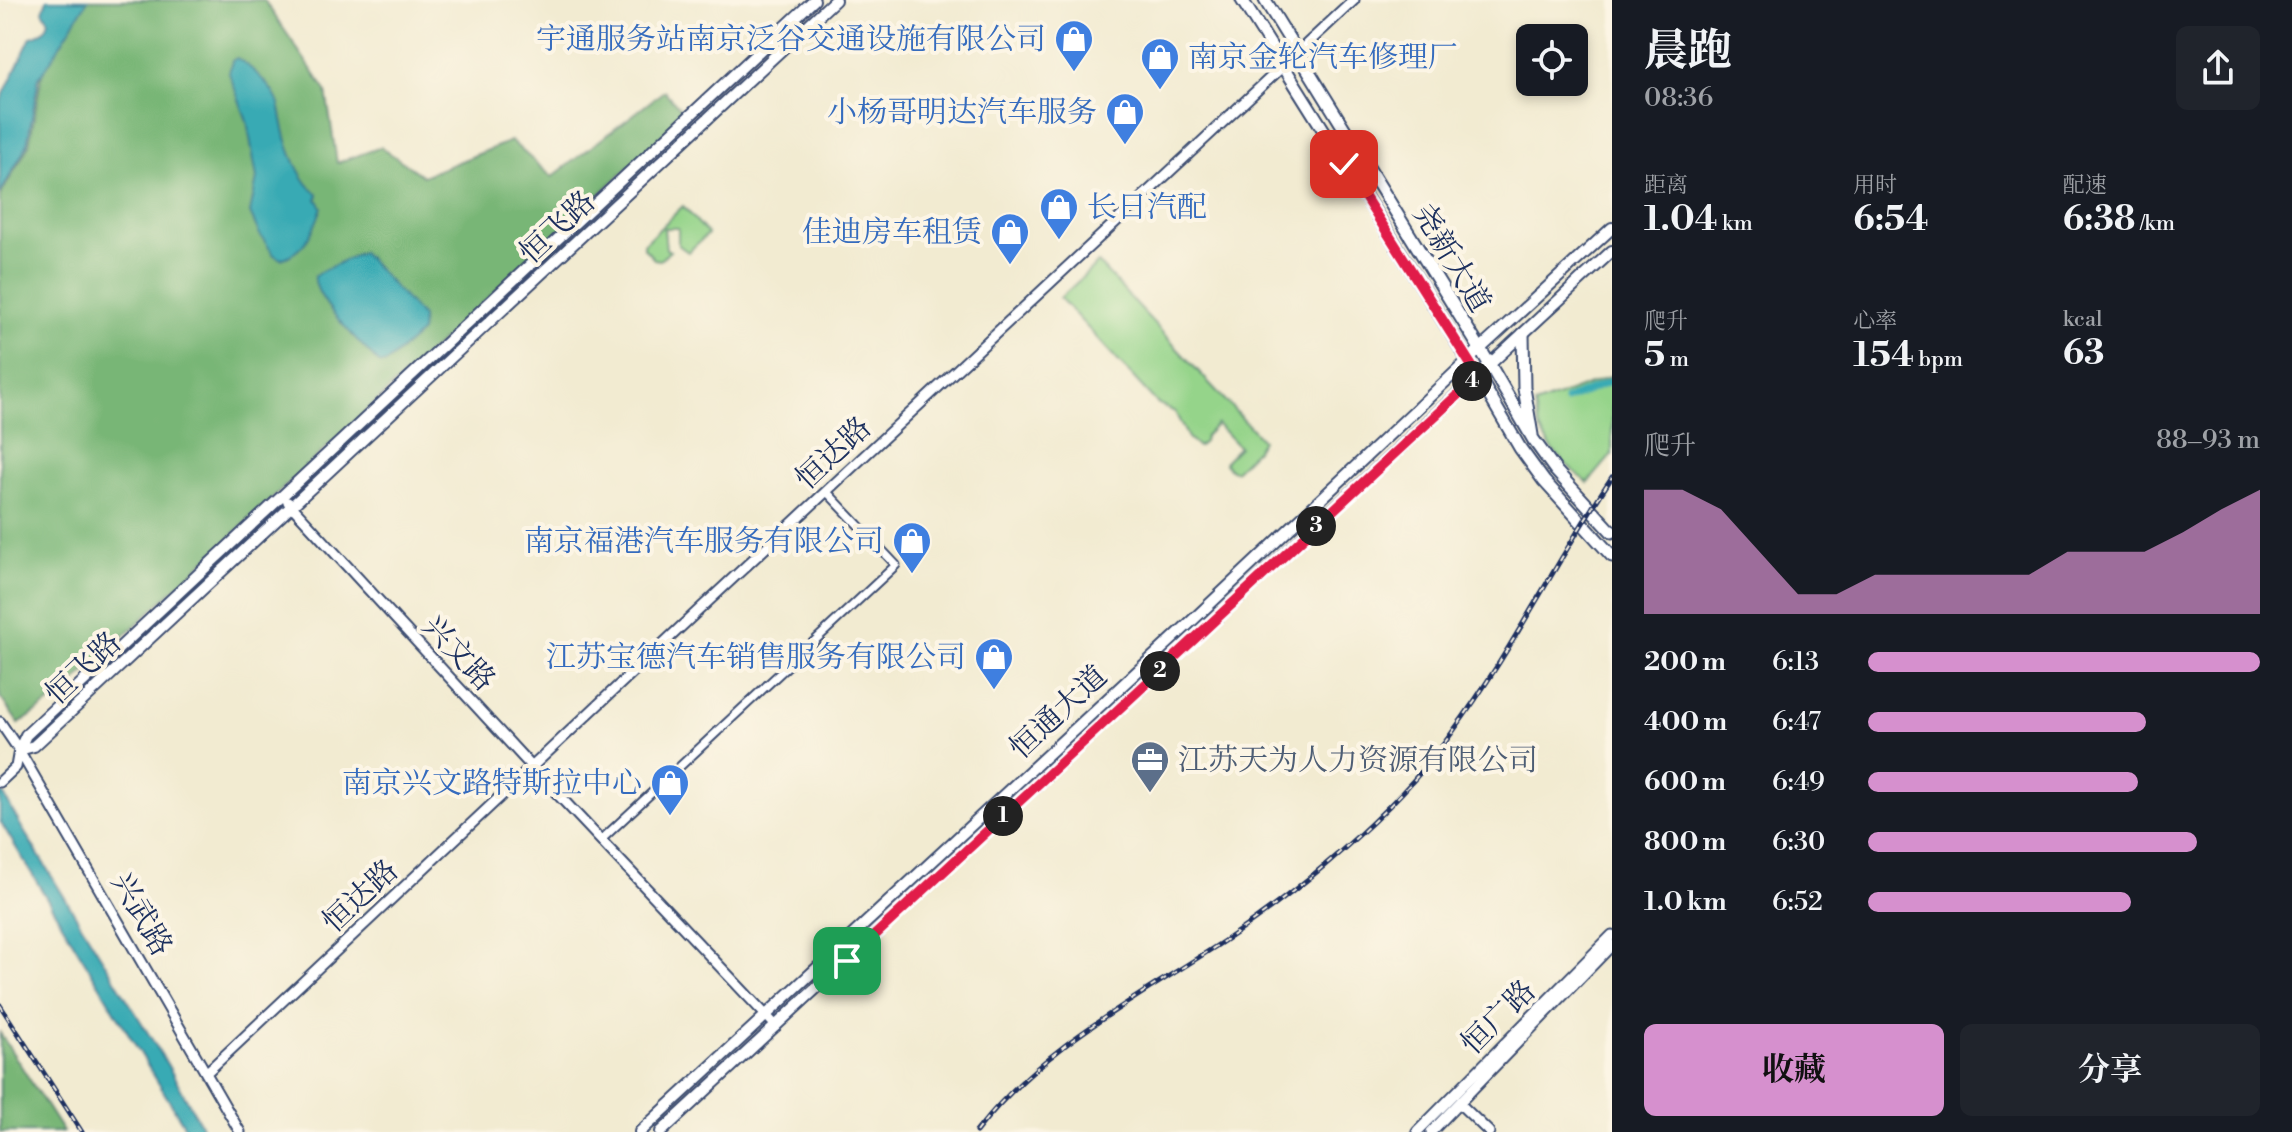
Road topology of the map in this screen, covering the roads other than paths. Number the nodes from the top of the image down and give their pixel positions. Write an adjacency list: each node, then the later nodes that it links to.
1 (814, 0): 17 (main road, 恒飞路)
2 (835, 0): 18 (main road, 恒飞路)
3 (1242, 0): 7 (main road, 尧新大道)
4 (1265, 0): 6 (main road, 尧新大道)
5 (1354, 0): 6 (street, 恒达路)
6 (1299, 53): 7 (street, 恒达路); 11 (main road, 尧新大道)
7 (1283, 66): 12 (main road, 尧新大道); 16 (street, 恒达路)
8 (1612, 228): 11 (main road, 恒通大道)
9 (1612, 251): 10 (main road, 恒通大道)
10 (1523, 334): 13 (main road, 恒通大道); 15 (main road)
11 (1480, 349): 12 (main road, 恒通大道); 13 (main road, 尧新大道)
12 (1468, 360): 14 (main road, 尧新大道); 28 (main road, 恒通大道)
13 (1490, 365): 14 (main road, 恒通大道); 15 (main road, 尧新大道)
14 (1478, 376): 20 (main road, 尧新大道); 29 (main road, 恒通大道)
15 (1533, 439): 19 (main road, 尧新大道)
16 (827, 492): 23 (street, 恒达路); 25 (street)
17 (283, 496): 18 (street, 兴文路); 22 (main road, 恒飞路)
18 (293, 506): 22 (main road, 恒飞路); 23 (street, 兴文路)
19 (1612, 532)
20 (1612, 556)
21 (0, 722): 22 (street, 兴武路)
22 (19, 750): 24 (street); 30 (street, 兴武路)
23 (532, 767): 25 (street, 兴文路); 30 (street, 恒达路)
24 (0, 782)
25 (601, 840): 28 (street, 兴文路)
26 (1612, 935): 35 (street, 恒广路)
27 (1612, 945): 31 (street, 恒广路)
28 (766, 1015): 29 (street, 兴文路); 33 (main road, 恒通大道)
29 (776, 1026): 34 (main road, 恒通大道)
30 (206, 1073): 32 (street, 兴武路)
31 (1459, 1103): 36 (street, 恒广路); 37 (street)
32 (240, 1132)
33 (640, 1132)
34 (661, 1132)
35 (1417, 1132)
36 (1431, 1132)
37 (1489, 1132)

